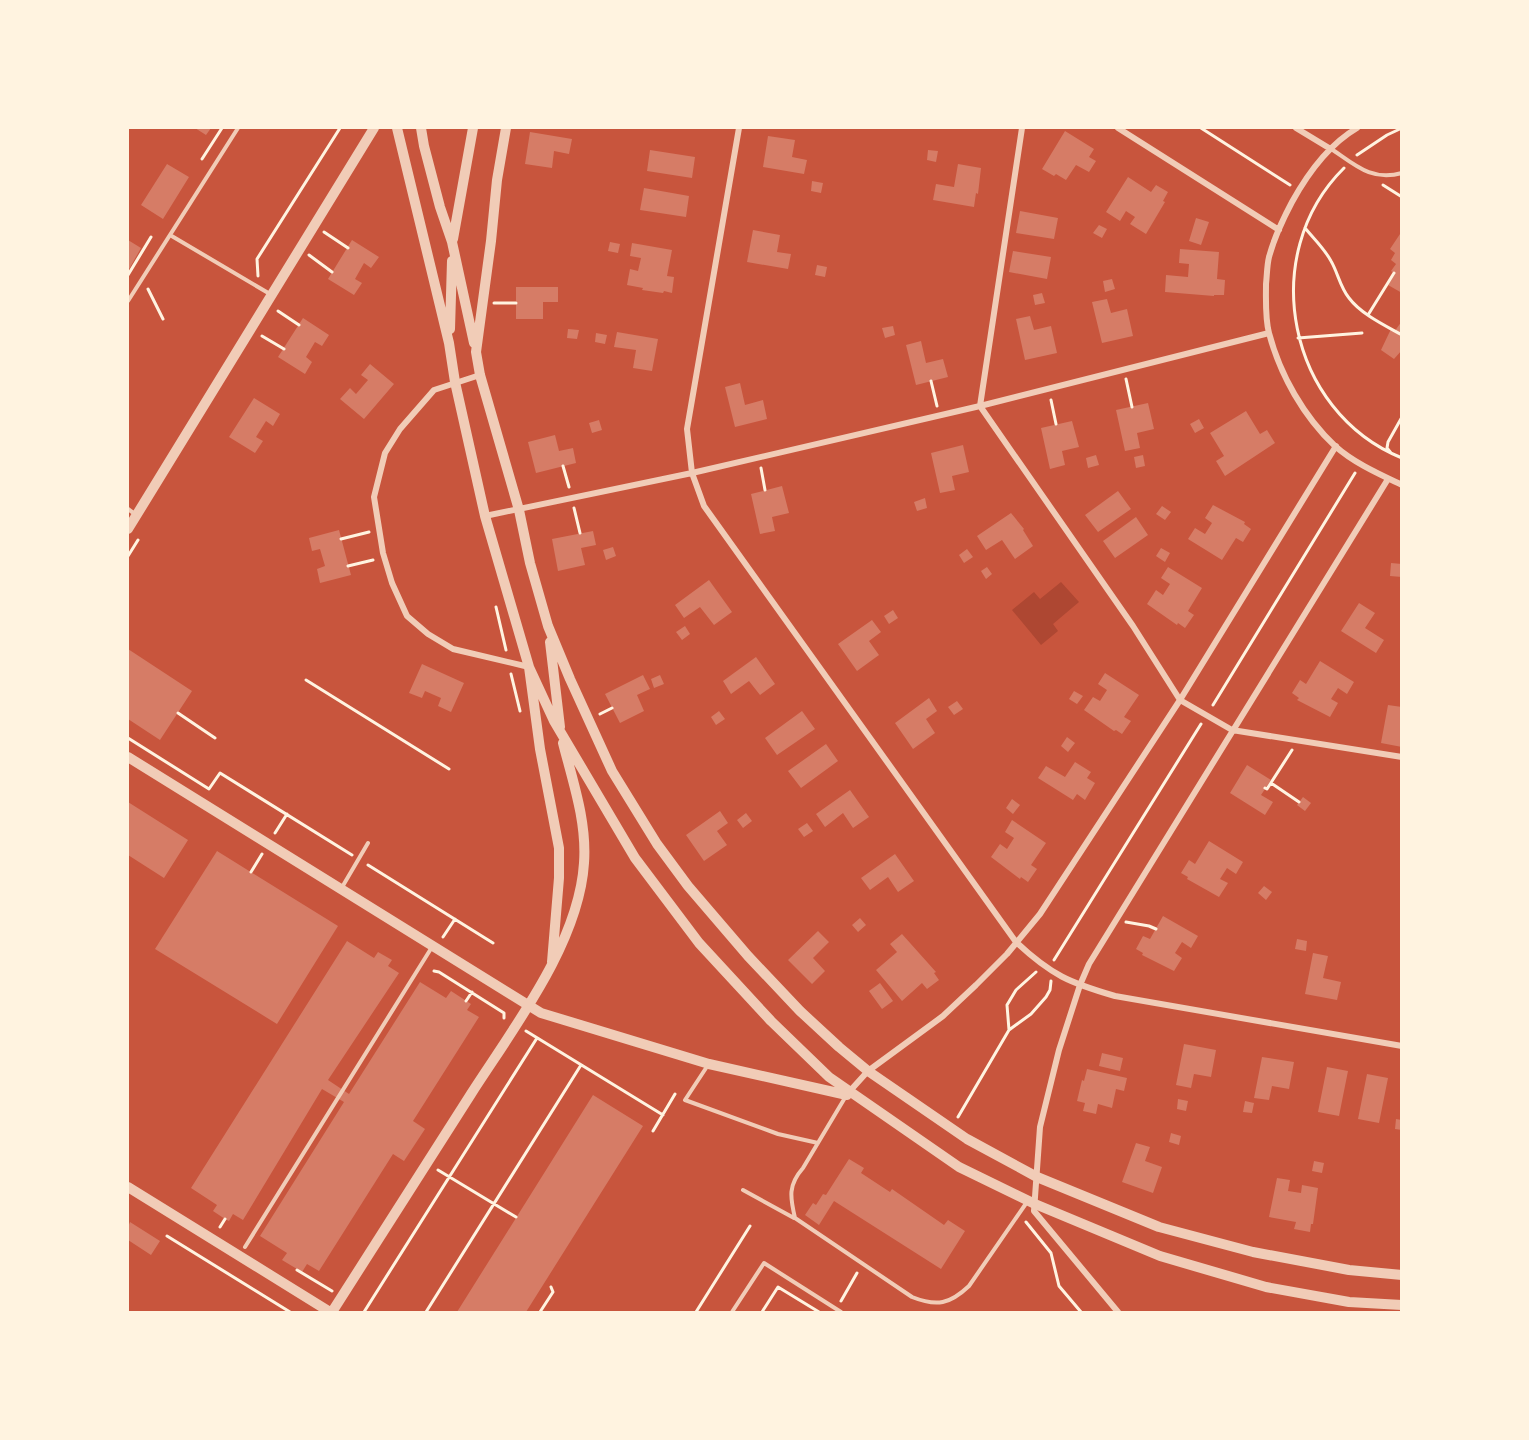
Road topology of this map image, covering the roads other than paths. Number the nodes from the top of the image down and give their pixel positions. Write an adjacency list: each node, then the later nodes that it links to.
1 (238, 128): 15 (lane)
2 (375, 128): 17 (street)
3 (421, 128): 16 (street)
4 (473, 128): 16 (street)
5 (506, 128): 21 (street)
6 (739, 128): 26 (street)
7 (1022, 128): 24 (street)
8 (1118, 128): 14 (street)
9 (1296, 128): 12 (street)
10 (1357, 128): 12 (street)
11 (395, 129): 20 (street)
12 (1329, 148): 13 (lane); 14 (street)
13 (1401, 173)
14 (1279, 230): 19 (street)
15 (170, 235): 17 (lane); 18 (lane)
16 (452, 242): 20 (street); 21 (street)
17 (269, 299): 30 (street)
18 (128, 301)
19 (1269, 333): 24 (street); 25 (street)
20 (449, 343): 23 (street)
21 (476, 352): 22 (street)
22 (480, 375): 23 (street); 29 (street)
23 (454, 382): 31 (street); 34 (street)
24 (980, 406): 26 (street); 35 (street)
25 (1336, 446): 27 (street); 35 (street)
26 (692, 473): 29 (street); 42 (street)
27 (1388, 479): 28 (street); 36 (street)
28 (1401, 485)
29 (519, 510): 31 (street); 33 (street)
30 (132, 512): 32 (street)
31 (485, 516): 34 (street)
32 (128, 529)
33 (548, 626): 37 (street); 49 (street)
34 (529, 667): 37 (street); 44 (street)
35 (1180, 700): 36 (street); 42 (street)
36 (1232, 730): 39 (street); 45 (street)
37 (561, 732): 44 (street); 50 (street)
38 (128, 757): 41 (street)
39 (1401, 757)
40 (368, 843): 41 (lane)
41 (340, 889): 43 (street)
42 (1016, 942): 45 (street); 49 (street)
43 (434, 948): 46 (street); 57 (lane)
44 (552, 962): 46 (street)
45 (1080, 986): 47 (street); 52 (street)
46 (528, 1005): 48 (street); 60 (street)
47 (1401, 1046)
48 (708, 1064): 50 (street); 51 (lane)
49 (868, 1071): 50 (street); 52 (street)
50 (848, 1093): 51 (lane); 55 (street)
51 (818, 1143): 56 (lane)
52 (1036, 1177): 55 (street); 58 (street)
53 (128, 1187): 60 (street)
54 (743, 1190): 56 (lane)
55 (1031, 1203): 56 (lane); 59 (street); 63 (street)
56 (795, 1218)
57 (245, 1247)
58 (1401, 1275)
59 (1401, 1305)
60 (331, 1312)
61 (732, 1312): 62 (lane)
62 (841, 1312)
63 (1118, 1312)

